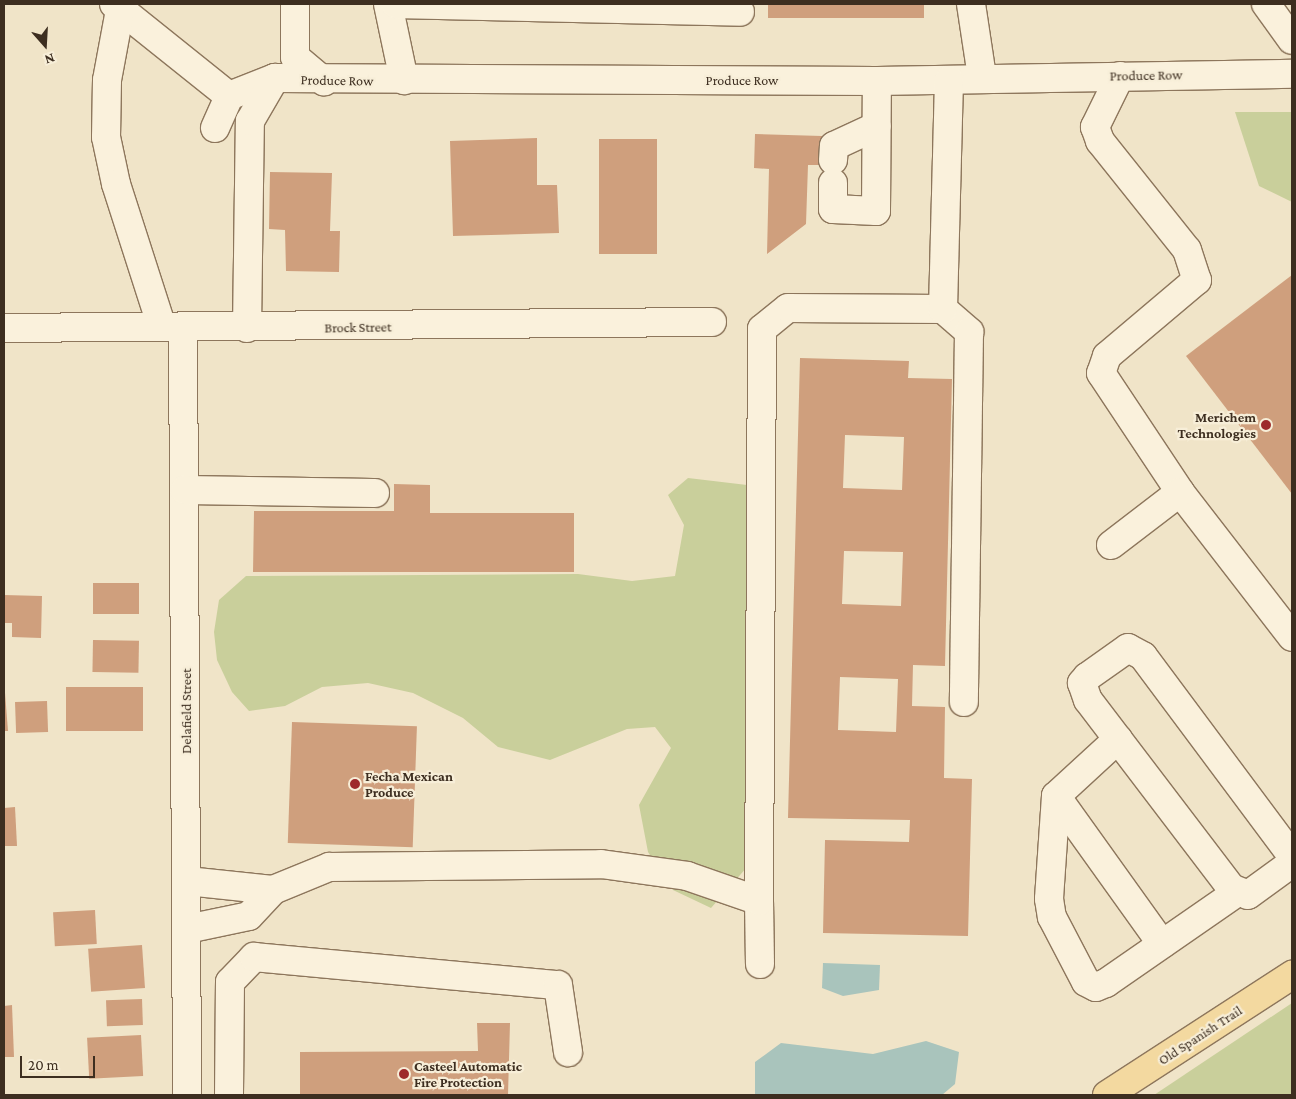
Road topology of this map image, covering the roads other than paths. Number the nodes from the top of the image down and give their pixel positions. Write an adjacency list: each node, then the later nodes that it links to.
1 (295, 4): 15 (street)
2 (388, 4): 13 (street)
3 (396, 4): 7 (street)
4 (971, 4): 11 (street)
5 (1266, 4): 8 (street)
6 (117, 7): 17 (street); 22 (street, Delafield Street)
7 (740, 12)
8 (1292, 40)
9 (1292, 74): 10 (street, Produce Row)
10 (1120, 76): 11 (street, Produce Row); 26 (street)
11 (982, 77): 14 (street, Produce Row)
12 (275, 78): 15 (street, Produce Row); 17 (street, Produce Row); 24 (street)
13 (404, 80): 15 (street, Produce Row); 16 (street, Produce Row)
14 (949, 80): 16 (street, Produce Row); 20 (street)
15 (324, 81)
16 (877, 81): 18 (street)
17 (229, 96): 19 (street)
18 (877, 126): 18 (street)
19 (215, 128)
20 (943, 309): 30 (street); 38 (street)
21 (712, 322): 24 (street, Brock Street)
22 (173, 327): 23 (street, Brock Street); 24 (street, Brock Street); 25 (street, Delafield Street)
23 (4, 328)
24 (247, 328)
25 (185, 490): 27 (street); 35 (street, Delafield Street)
26 (1180, 492): 28 (street); 29 (street)
27 (375, 493)
28 (1111, 545)
29 (1292, 637)
30 (964, 702)
31 (1118, 739): 32 (street); 33 (street); 37 (street)
32 (1056, 796): 40 (street); 40 (street)
33 (1292, 856)
34 (1292, 863): 37 (street)
35 (187, 881): 36 (street); 39 (street, Delafield Street)
36 (273, 890): 38 (street); 39 (street)
37 (1236, 893): 40 (street)
38 (759, 900): 41 (street)
39 (187, 929): 44 (street, Delafield Street)
40 (1162, 944)
41 (760, 964)
42 (1292, 975): 46 (main road, Old Spanish Trail)
43 (568, 1052): 45 (street)
44 (187, 1095)
45 (229, 1095)
46 (1108, 1095)

